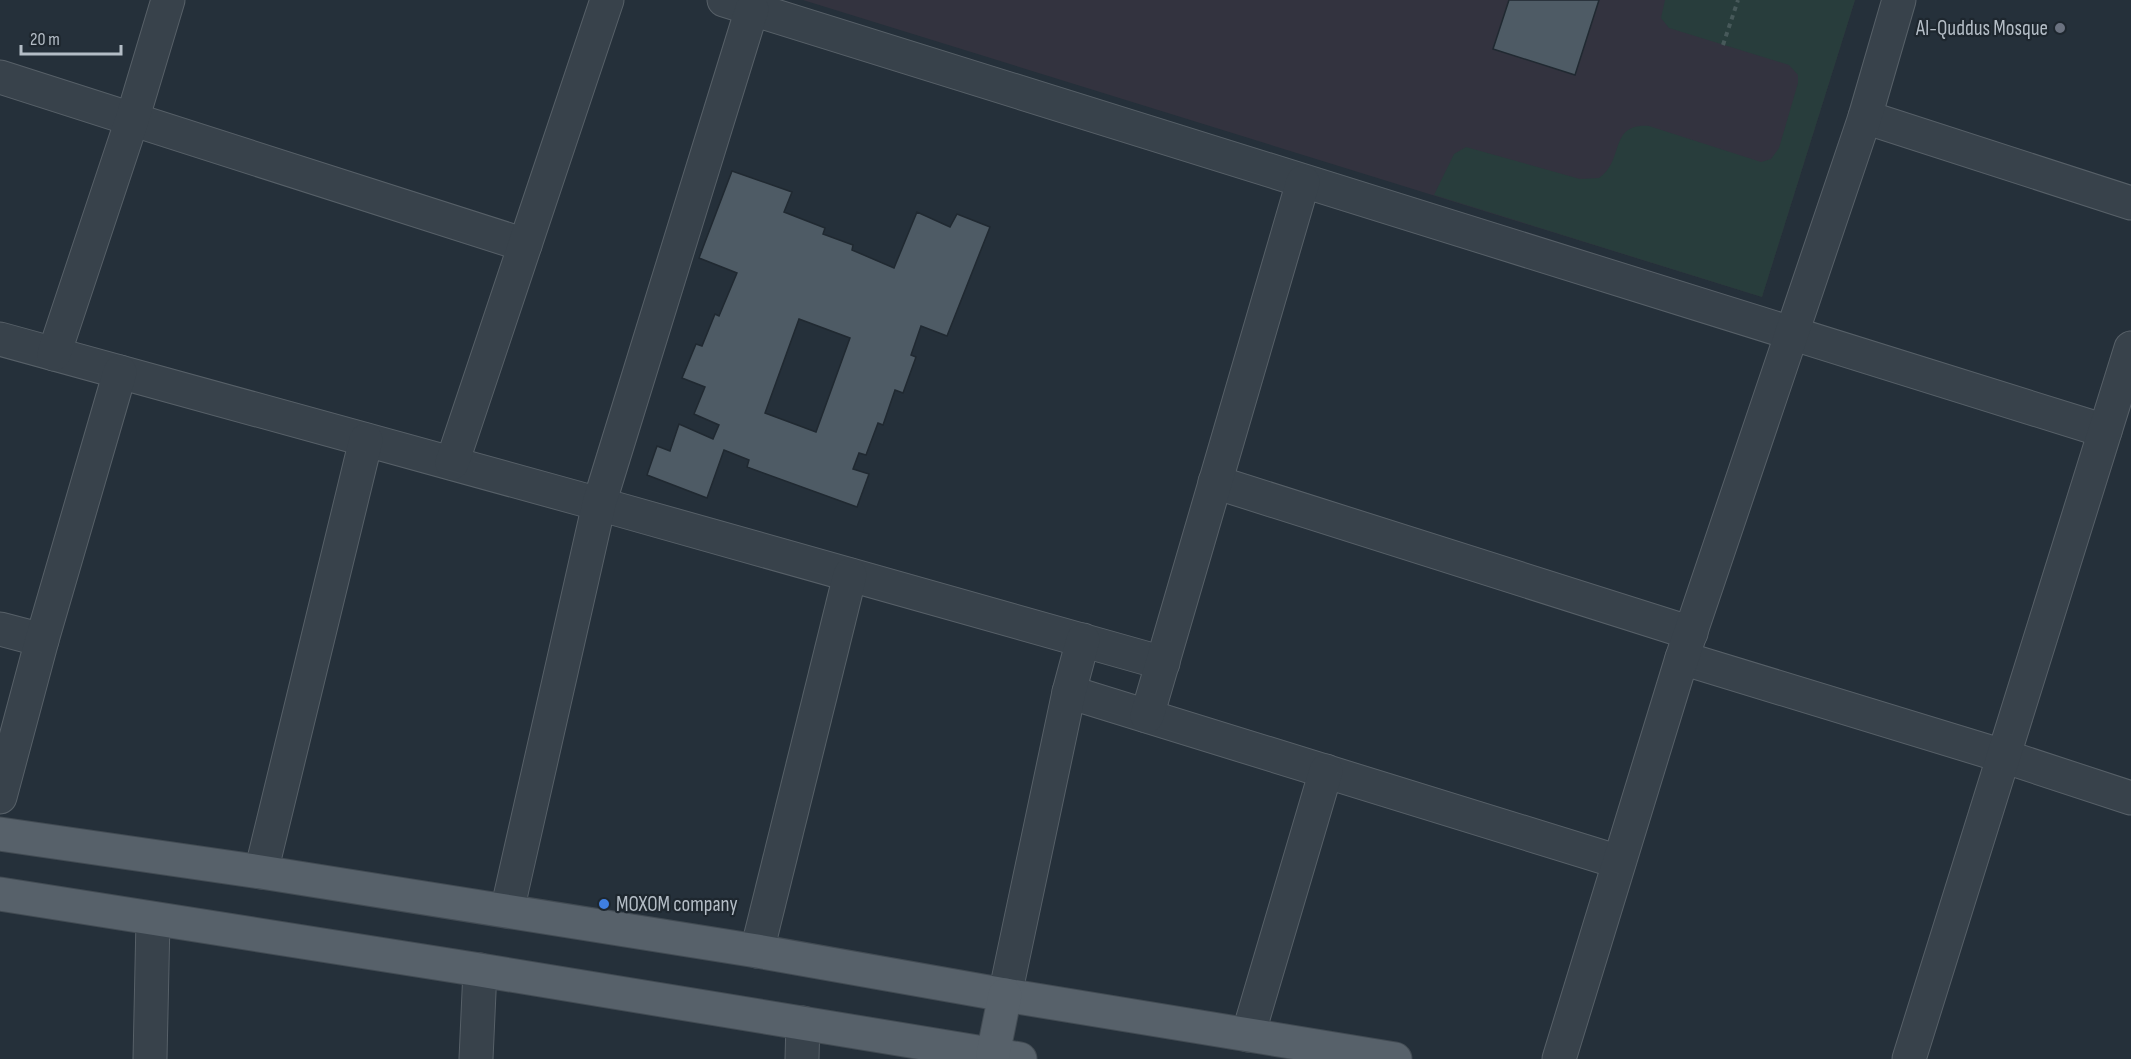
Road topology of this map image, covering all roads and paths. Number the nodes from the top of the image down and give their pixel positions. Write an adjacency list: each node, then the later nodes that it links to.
1 (168, 0): 9 (street)
2 (607, 0): 12 (street)
3 (1738, 0): 6 (path)
4 (1899, 0): 8 (street)
5 (733, 3): 10 (street); 22 (street)
6 (1723, 45)
7 (0, 77): 9 (street)
8 (1865, 117): 11 (street); 13 (street)
9 (132, 120): 12 (street); 16 (street)
10 (1303, 182): 13 (street); 21 (street)
11 (2131, 203)
12 (525, 245): 20 (street)
13 (1792, 334): 18 (street); 27 (street)
14 (0, 339): 16 (street)
15 (2131, 348): 18 (street)
16 (54, 354): 17 (street)
17 (120, 372): 19 (street); 25 (street)
18 (2105, 431): 31 (street)
19 (366, 440): 20 (street); 37 (street)
20 (452, 463): 22 (street)
21 (1215, 482): 27 (street); 28 (street)
22 (599, 504): 23 (street); 39 (street)
23 (850, 575): 26 (street); 41 (street)
24 (0, 629): 25 (street)
25 (42, 640): 33 (street)
26 (1083, 640): 28 (street); 29 (street)
27 (1686, 646): 31 (street); 36 (street)
28 (1163, 663): 30 (street)
29 (1069, 692): 30 (street); 43 (street)
30 (1147, 716): 32 (street)
31 (2004, 756): 34 (street); 52 (street)
32 (1326, 771): 36 (street); 45 (street)
33 (0, 797)
34 (2131, 798)
35 (0, 834): 37 (main road)
36 (1619, 862): 51 (street)
37 (261, 872): 39 (main road)
38 (0, 894): 40 (main road)
39 (507, 911): 41 (main road)
40 (153, 920): 42 (main road); 47 (street)
41 (758, 951): 43 (main road)
42 (480, 970): 44 (main road); 48 (street)
43 (1005, 995): 45 (main road); 46 (main road)
44 (803, 1023): 46 (main road); 49 (street)
45 (1248, 1035): 50 (main road)
46 (1007, 1057)
47 (150, 1059)
48 (477, 1059)
49 (802, 1059)
50 (1395, 1059)
51 (1559, 1059)
52 (1909, 1059)

